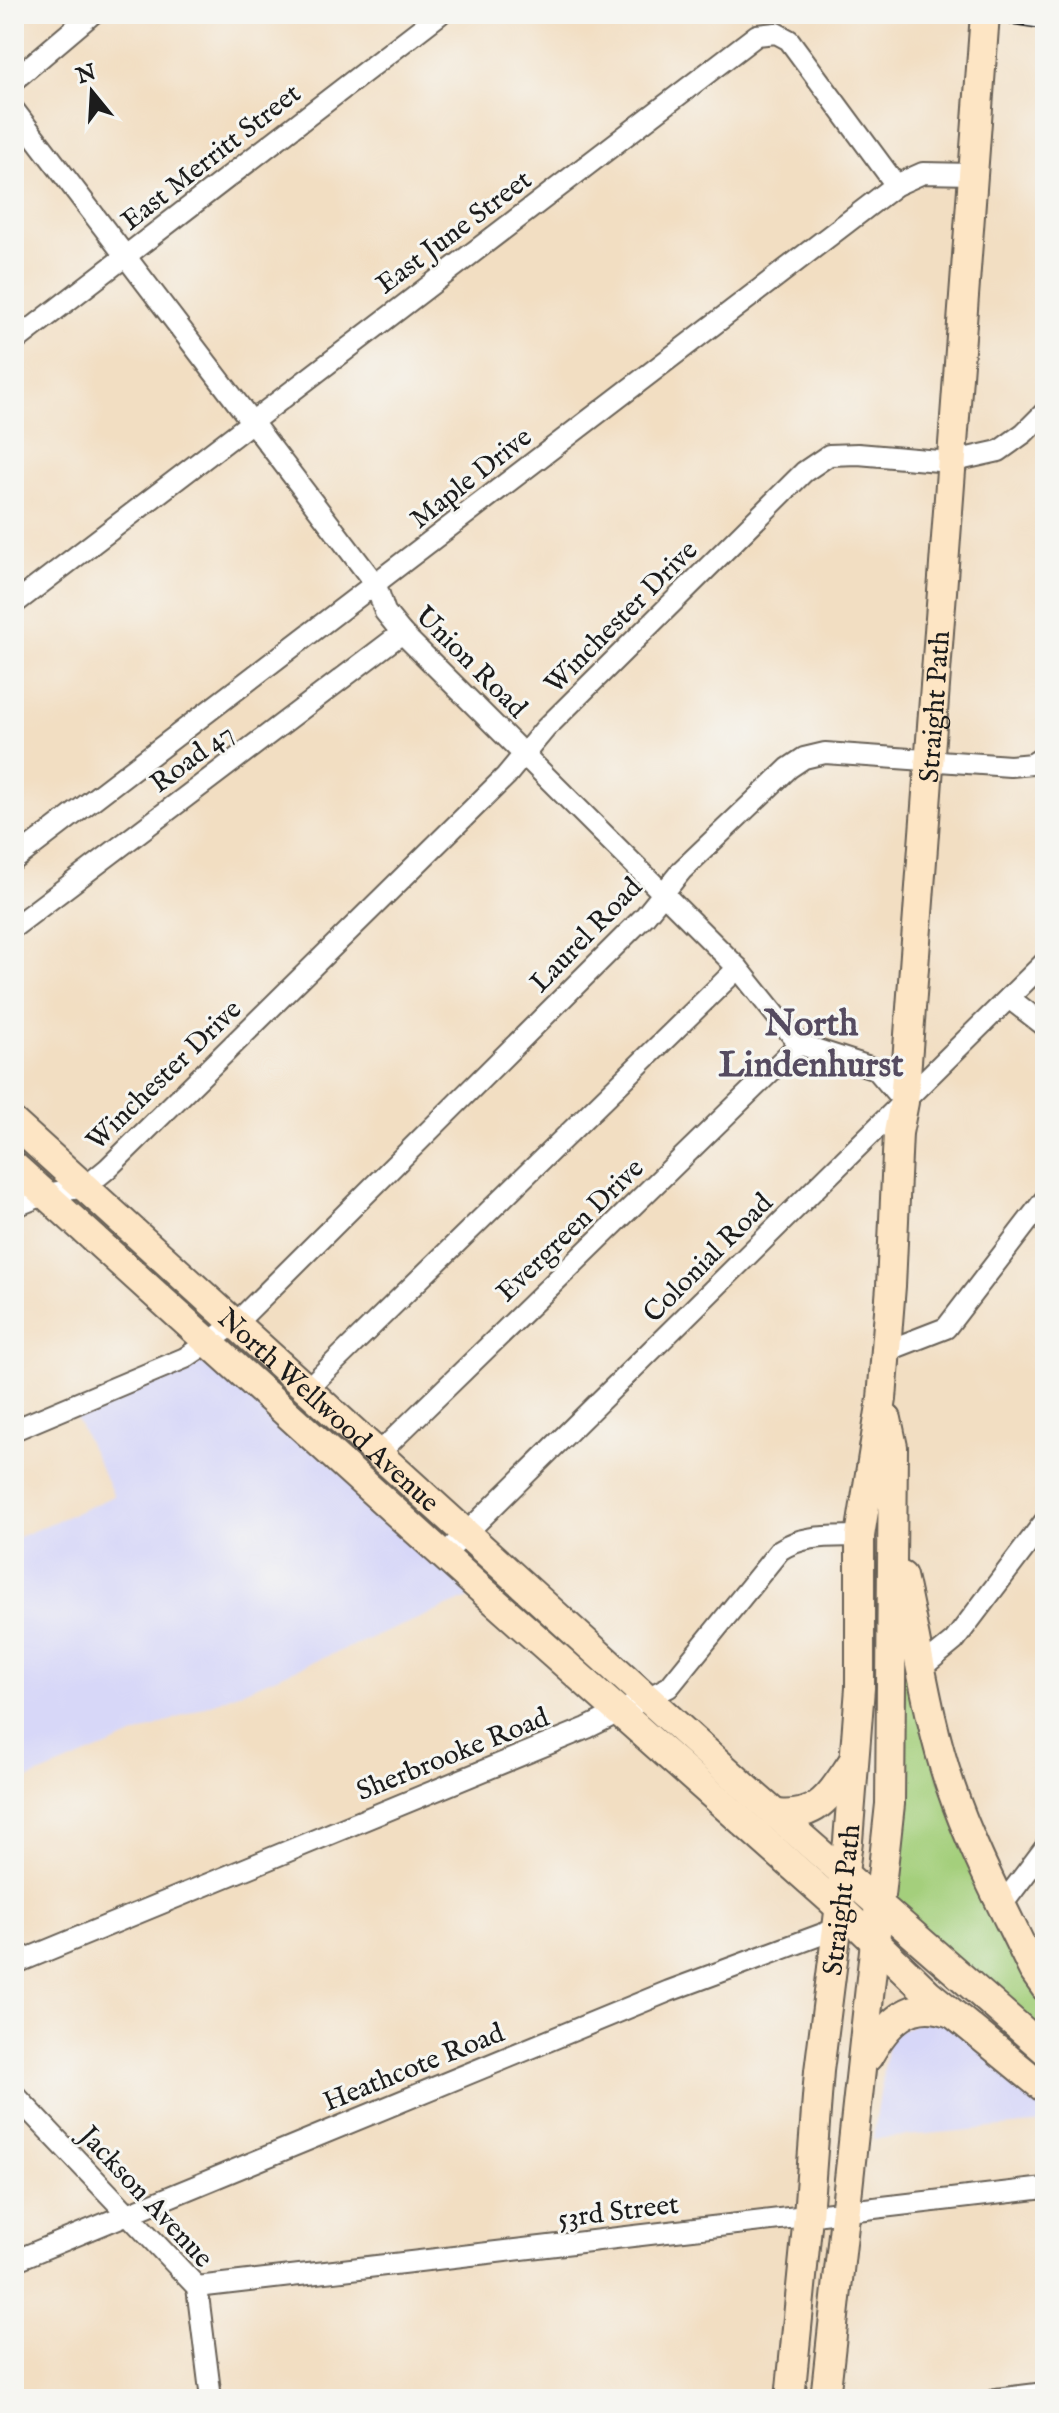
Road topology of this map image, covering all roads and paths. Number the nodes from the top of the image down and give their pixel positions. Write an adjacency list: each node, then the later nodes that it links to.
1 (92, 14): 4 (street)
2 (440, 14): 8 (street, East Merritt Street)
3 (985, 14): 6 (main road, Straight Path)
4 (14, 80)
5 (14, 110): 8 (street, Union Road)
6 (973, 174): 7 (street, Maple Drive); 12 (main road, Straight Path)
7 (896, 185): 11 (street, East June Street); 13 (street, Maple Drive)
8 (127, 256): 9 (street, East Merritt Street); 11 (street, Union Road)
9 (14, 342)
10 (1045, 412): 12 (street, Winchester Drive)
11 (252, 420): 13 (street, Union Road); 14 (street, East June Street)
12 (950, 462): 16 (street, Winchester Drive); 18 (main road, Straight Path)
13 (376, 585): 15 (street, Union Road); 19 (street, Maple Drive)
14 (14, 604)
15 (402, 633): 16 (street, Union Road); 21 (street, Road 47)
16 (523, 752): 20 (street, Union Road); 30 (street, Winchester Drive)
17 (1045, 756): 18 (street, Laurel Road)
18 (928, 759): 20 (street, Laurel Road); 27 (main road, Straight Path)
19 (14, 860)
20 (664, 895): 23 (street, Union Road); 34 (street, Laurel Road)
21 (14, 927)
22 (1045, 962): 24 (street, Colonial Road)
23 (738, 968): 26 (street, Union Road); 37 (street)
24 (1009, 998): 25 (street); 27 (street, Colonial Road)
25 (1045, 1026)
26 (799, 1044): 27 (street); 40 (street, Evergreen Drive)
27 (904, 1102): 36 (main road, Straight Path); 43 (street, Colonial Road)
28 (14, 1123): 30 (main road, North Wellwood Avenue)
29 (14, 1166): 31 (main road)
30 (85, 1187): 31 (street); 34 (main road, North Wellwood Avenue)
31 (46, 1194): 33 (street); 35 (main road)
32 (1045, 1199): 36 (street)
33 (14, 1207)
34 (235, 1324): 35 (street, Laurel Road); 37 (main road, North Wellwood Avenue)
35 (209, 1342): 39 (street, Laurel Road); 45 (main road)
36 (884, 1352): 38 (main road, Straight Path)
37 (306, 1390): 40 (main road, North Wellwood Avenue)
38 (882, 1399): 42 (main road, Straight Path); 44 (main road, Straight Path)
39 (14, 1430)
40 (378, 1454): 43 (main road, North Wellwood Avenue)
41 (1045, 1521): 46 (street)
42 (891, 1527): 46 (main road); 53 (main road, Straight Path)
43 (466, 1533): 45 (street, Colonial Road); 47 (main road, North Wellwood Avenue)
44 (860, 1536): 47 (street, Sherbrooke Road); 49 (main road, Straight Path)
45 (444, 1555): 48 (main road)
46 (921, 1668): 54 (main road)
47 (646, 1697): 48 (street, Sherbrooke Road); 50 (main road, North Wellwood Avenue)
48 (620, 1711): 55 (main road); 56 (street, Sherbrooke Road)
49 (855, 1760): 50 (main road); 52 (main road, Straight Path)
50 (775, 1814): 52 (main road, North Wellwood Avenue)
51 (1045, 1848): 54 (street)
52 (845, 1874): 53 (main road, North Wellwood Avenue); 55 (main road, Straight Path)
53 (881, 1905): 55 (main road, Straight Path); 59 (main road, North Wellwood Avenue)
54 (1002, 1905): 57 (main road)
55 (852, 1925): 58 (main road); 60 (main road, Straight Path); 63 (main road); 66 (street, Heathcote Road); 67 (main road, Straight Path)
56 (14, 1964)
57 (1045, 1987)
58 (951, 2013): 60 (main road); 61 (main road)
59 (1045, 2050)
60 (863, 2064): 63 (main road, Straight Path)
61 (1045, 2089)
62 (14, 2094): 66 (street, Jackson Avenue)
63 (858, 2117): 65 (main road, Straight Path)
64 (1045, 2188): 65 (street, 53rd Street)
65 (847, 2211): 67 (street, 53rd Street); 73 (main road, Straight Path)
66 (129, 2213): 68 (street, Heathcote Road); 69 (street, Jackson Avenue)
67 (808, 2216): 69 (street, 53rd Street); 72 (main road, Straight Path)
68 (14, 2261)
69 (197, 2287): 71 (street, Jackson Avenue)
70 (1045, 2393): 74 (street)
71 (211, 2399)
72 (790, 2399)
73 (825, 2399)
74 (996, 2399)

